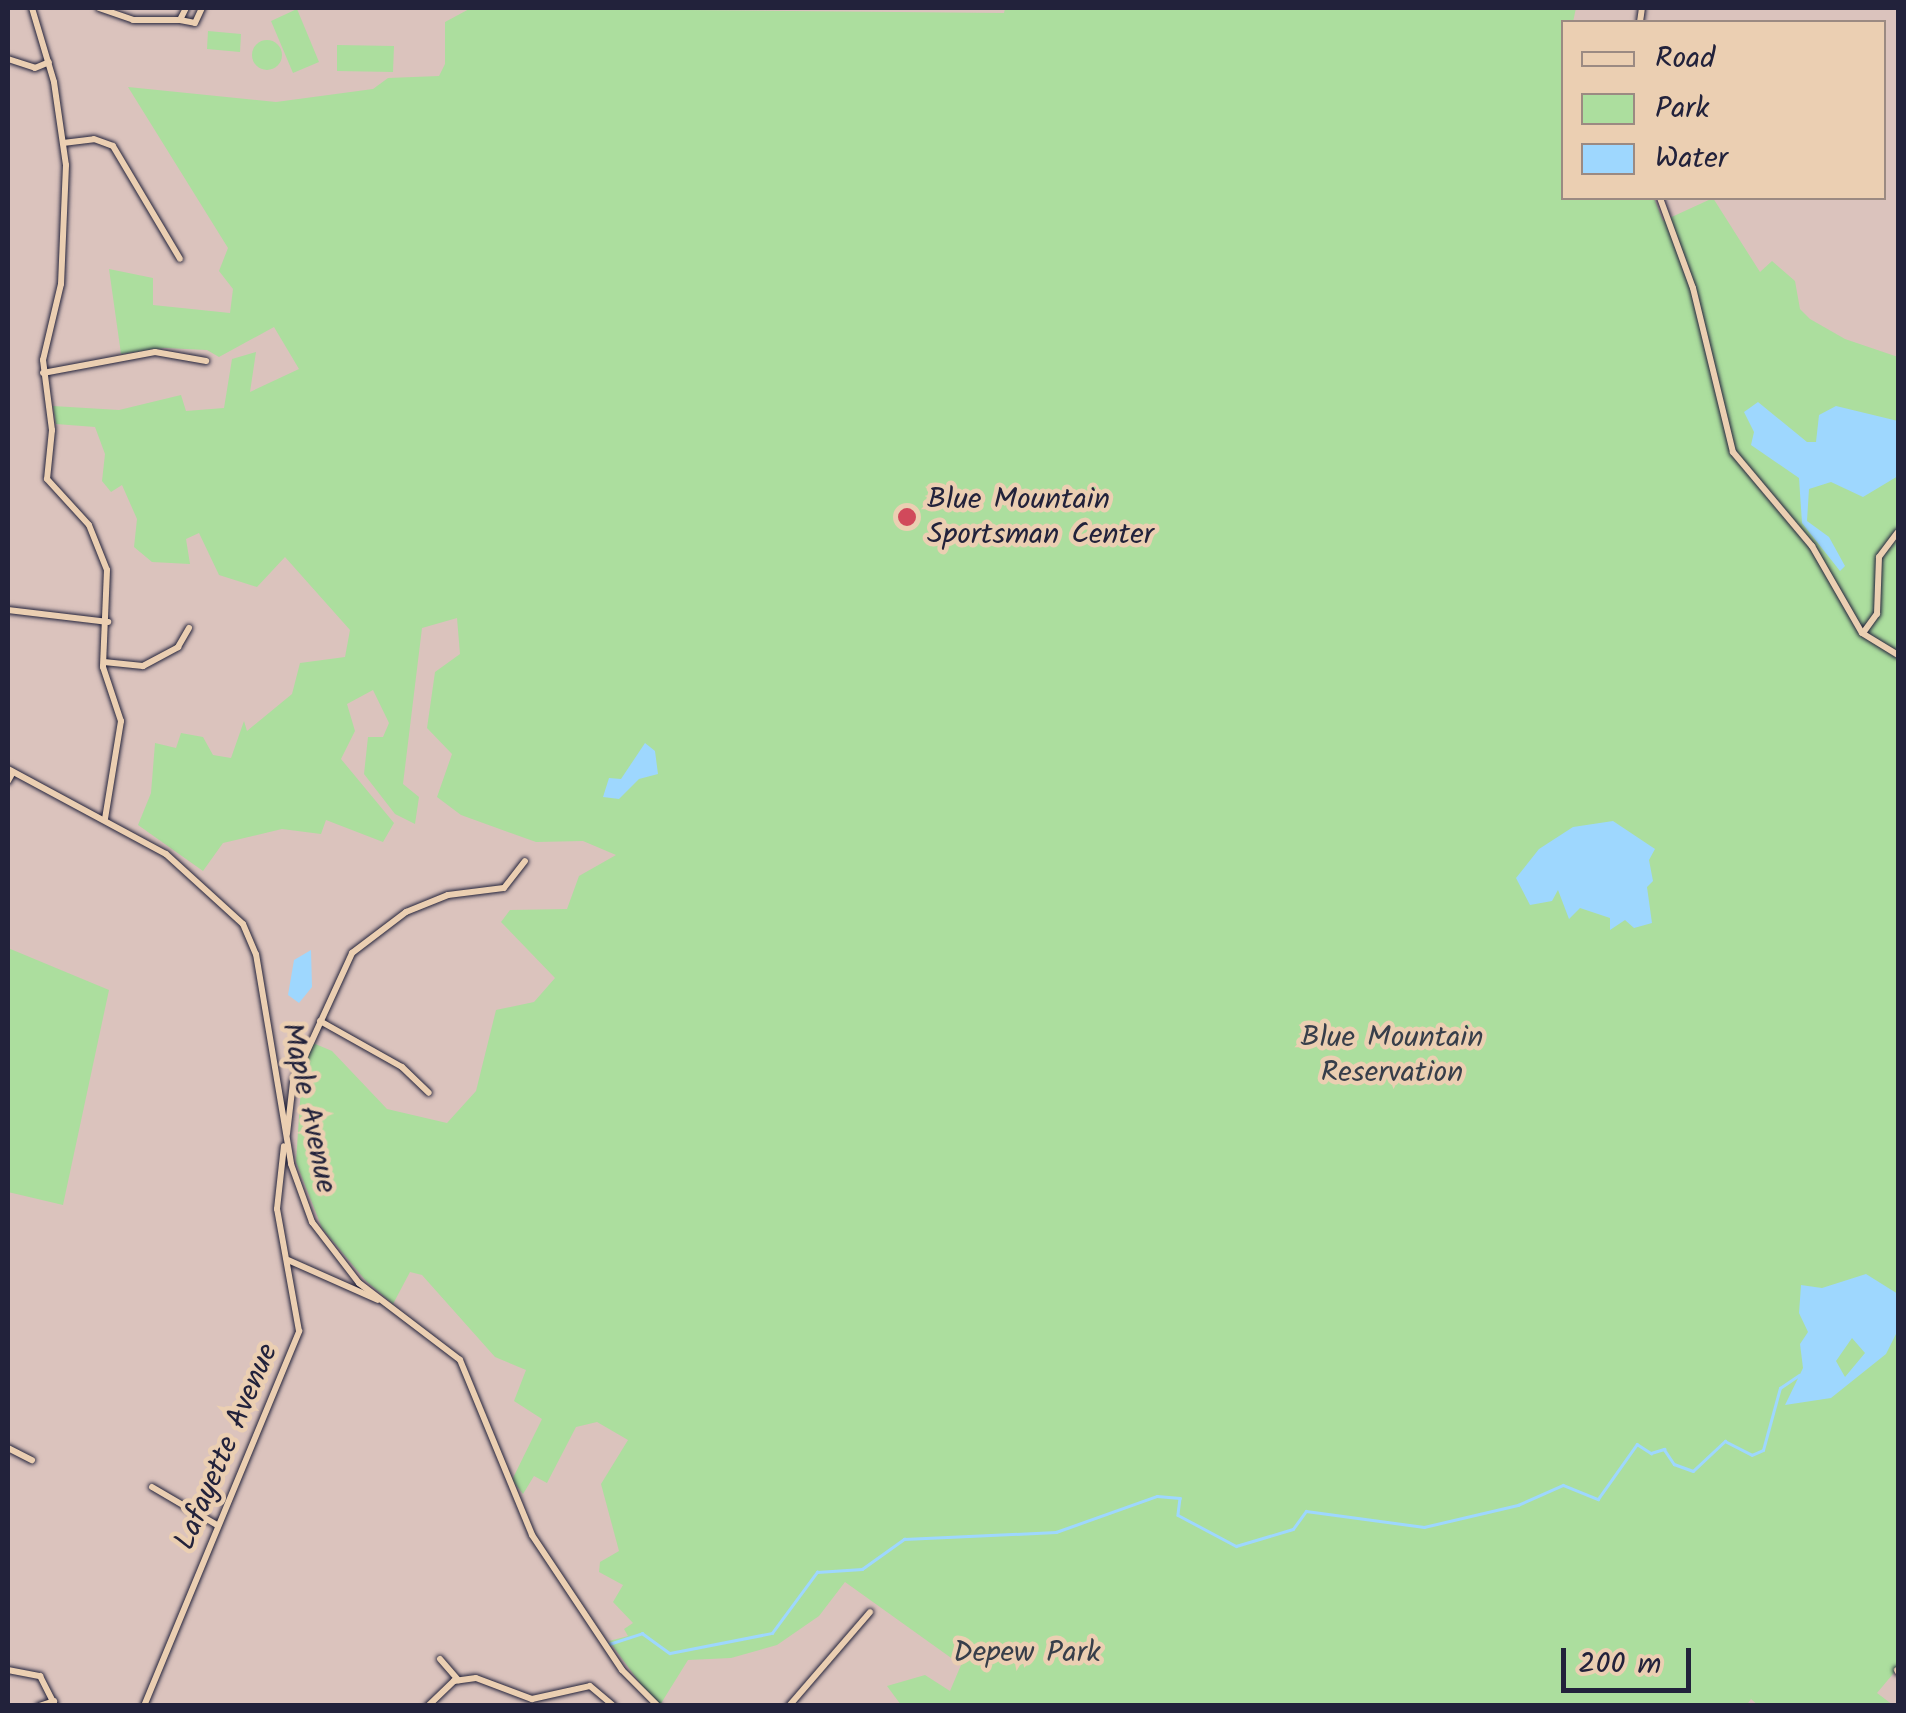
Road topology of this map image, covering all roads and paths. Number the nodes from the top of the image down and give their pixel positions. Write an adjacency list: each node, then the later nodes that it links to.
1 (32, 8): 7 (street)
2 (99, 8): 5 (street)
3 (186, 8): 5 (street)
4 (202, 8): 5 (street)
5 (180, 20)
6 (8, 60): 7 (street)
7 (50, 62): 8 (street)
8 (63, 143): 10 (street); 12 (street)
9 (1661, 200): 17 (street)
10 (180, 259)
11 (206, 361): 12 (street)
12 (43, 373): 15 (street)
13 (1898, 532): 17 (street)
14 (8, 610): 15 (street)
15 (108, 622): 19 (street)
16 (189, 628): 19 (street)
17 (1862, 633): 18 (street)
18 (1898, 655)
19 (104, 662): 22 (street)
20 (10, 771): 21 (street); 22 (street, Maple Avenue)
21 (8, 781)
22 (106, 819): 26 (street, Maple Avenue)
23 (525, 861): 24 (street, Lafayette Avenue)
24 (320, 1021): 25 (street); 26 (street, Lafayette Avenue)
25 (430, 1092)
26 (286, 1139): 27 (street, Lafayette Avenue); 28 (street, Maple Avenue)
27 (288, 1260): 28 (street); 32 (street, Lafayette Avenue)
28 (380, 1299): 42 (street, Maple Avenue)
29 (8, 1448): 30 (street)
30 (32, 1460)
31 (152, 1487): 32 (street)
32 (217, 1526): 39 (street, Lafayette Avenue)
33 (870, 1612): 43 (street)
34 (440, 1659): 36 (street)
35 (8, 1670): 37 (street)
36 (458, 1680): 40 (street); 41 (street)
37 (55, 1703): 38 (street)
38 (39, 1706)
39 (144, 1706)
40 (428, 1706)
41 (614, 1706)
42 (658, 1706)
43 (789, 1706)

